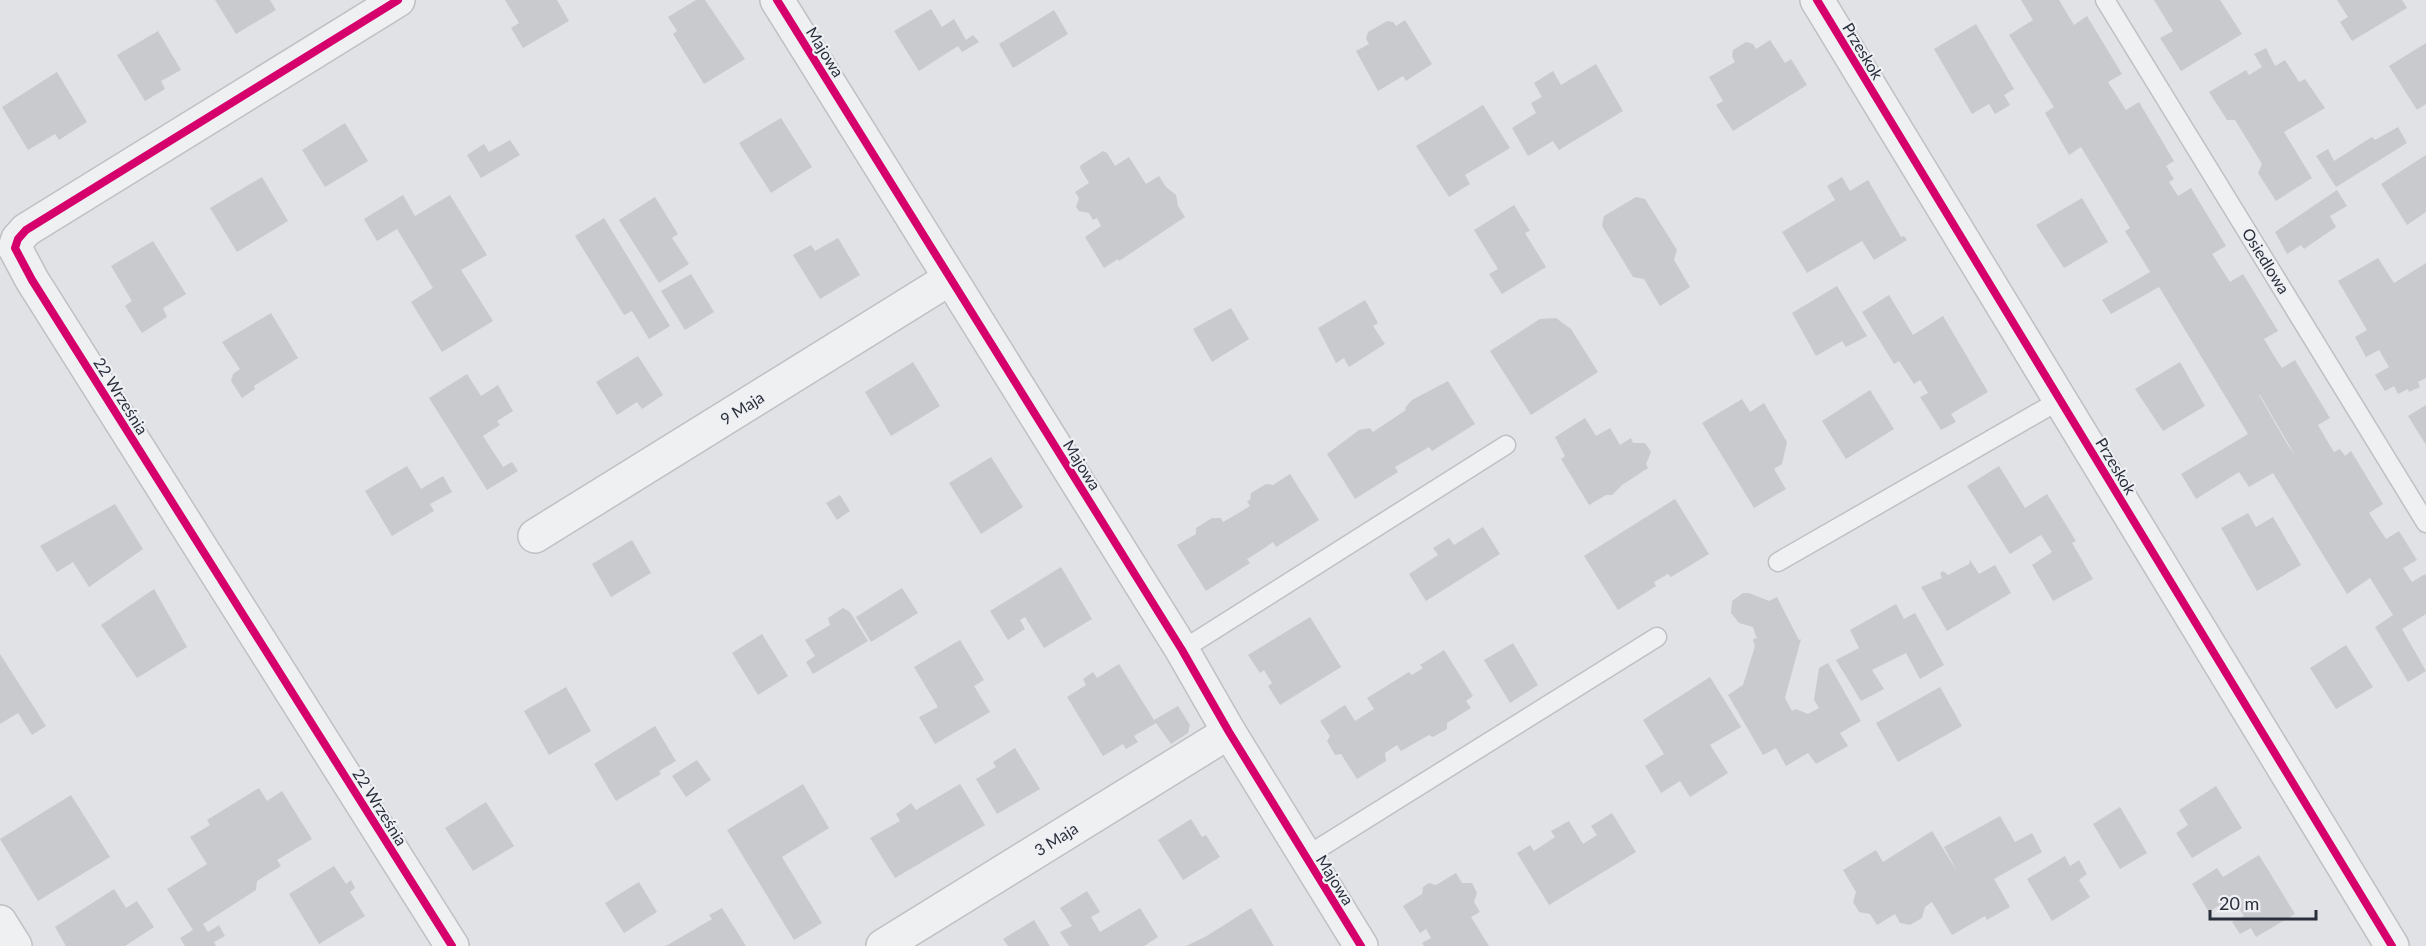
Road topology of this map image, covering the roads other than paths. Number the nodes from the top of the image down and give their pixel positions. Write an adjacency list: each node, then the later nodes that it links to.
1 (398, 0): 17 (street, 22 Września)
2 (777, 0): 5 (street, Majowa)
3 (1816, 0): 6 (street, Przeskok)
4 (2105, 0): 8 (lane, Osiedlowa)
5 (949, 279): 9 (street, 9 Maja); 12 (street, Majowa)
6 (2060, 400): 10 (lane); 20 (street, Przeskok)
7 (1506, 445): 12 (lane)
8 (2426, 522)
9 (535, 536)
10 (1778, 562)
11 (1657, 637): 14 (lane)
12 (1182, 650): 13 (street, Majowa)
13 (1229, 732): 14 (street, Majowa); 18 (street, 3 Maja)
14 (1305, 856): 19 (street, Majowa)
15 (0, 922): 16 (street)
16 (15, 946)
17 (452, 946)
18 (883, 946)
19 (1361, 946)
20 (2392, 946)

